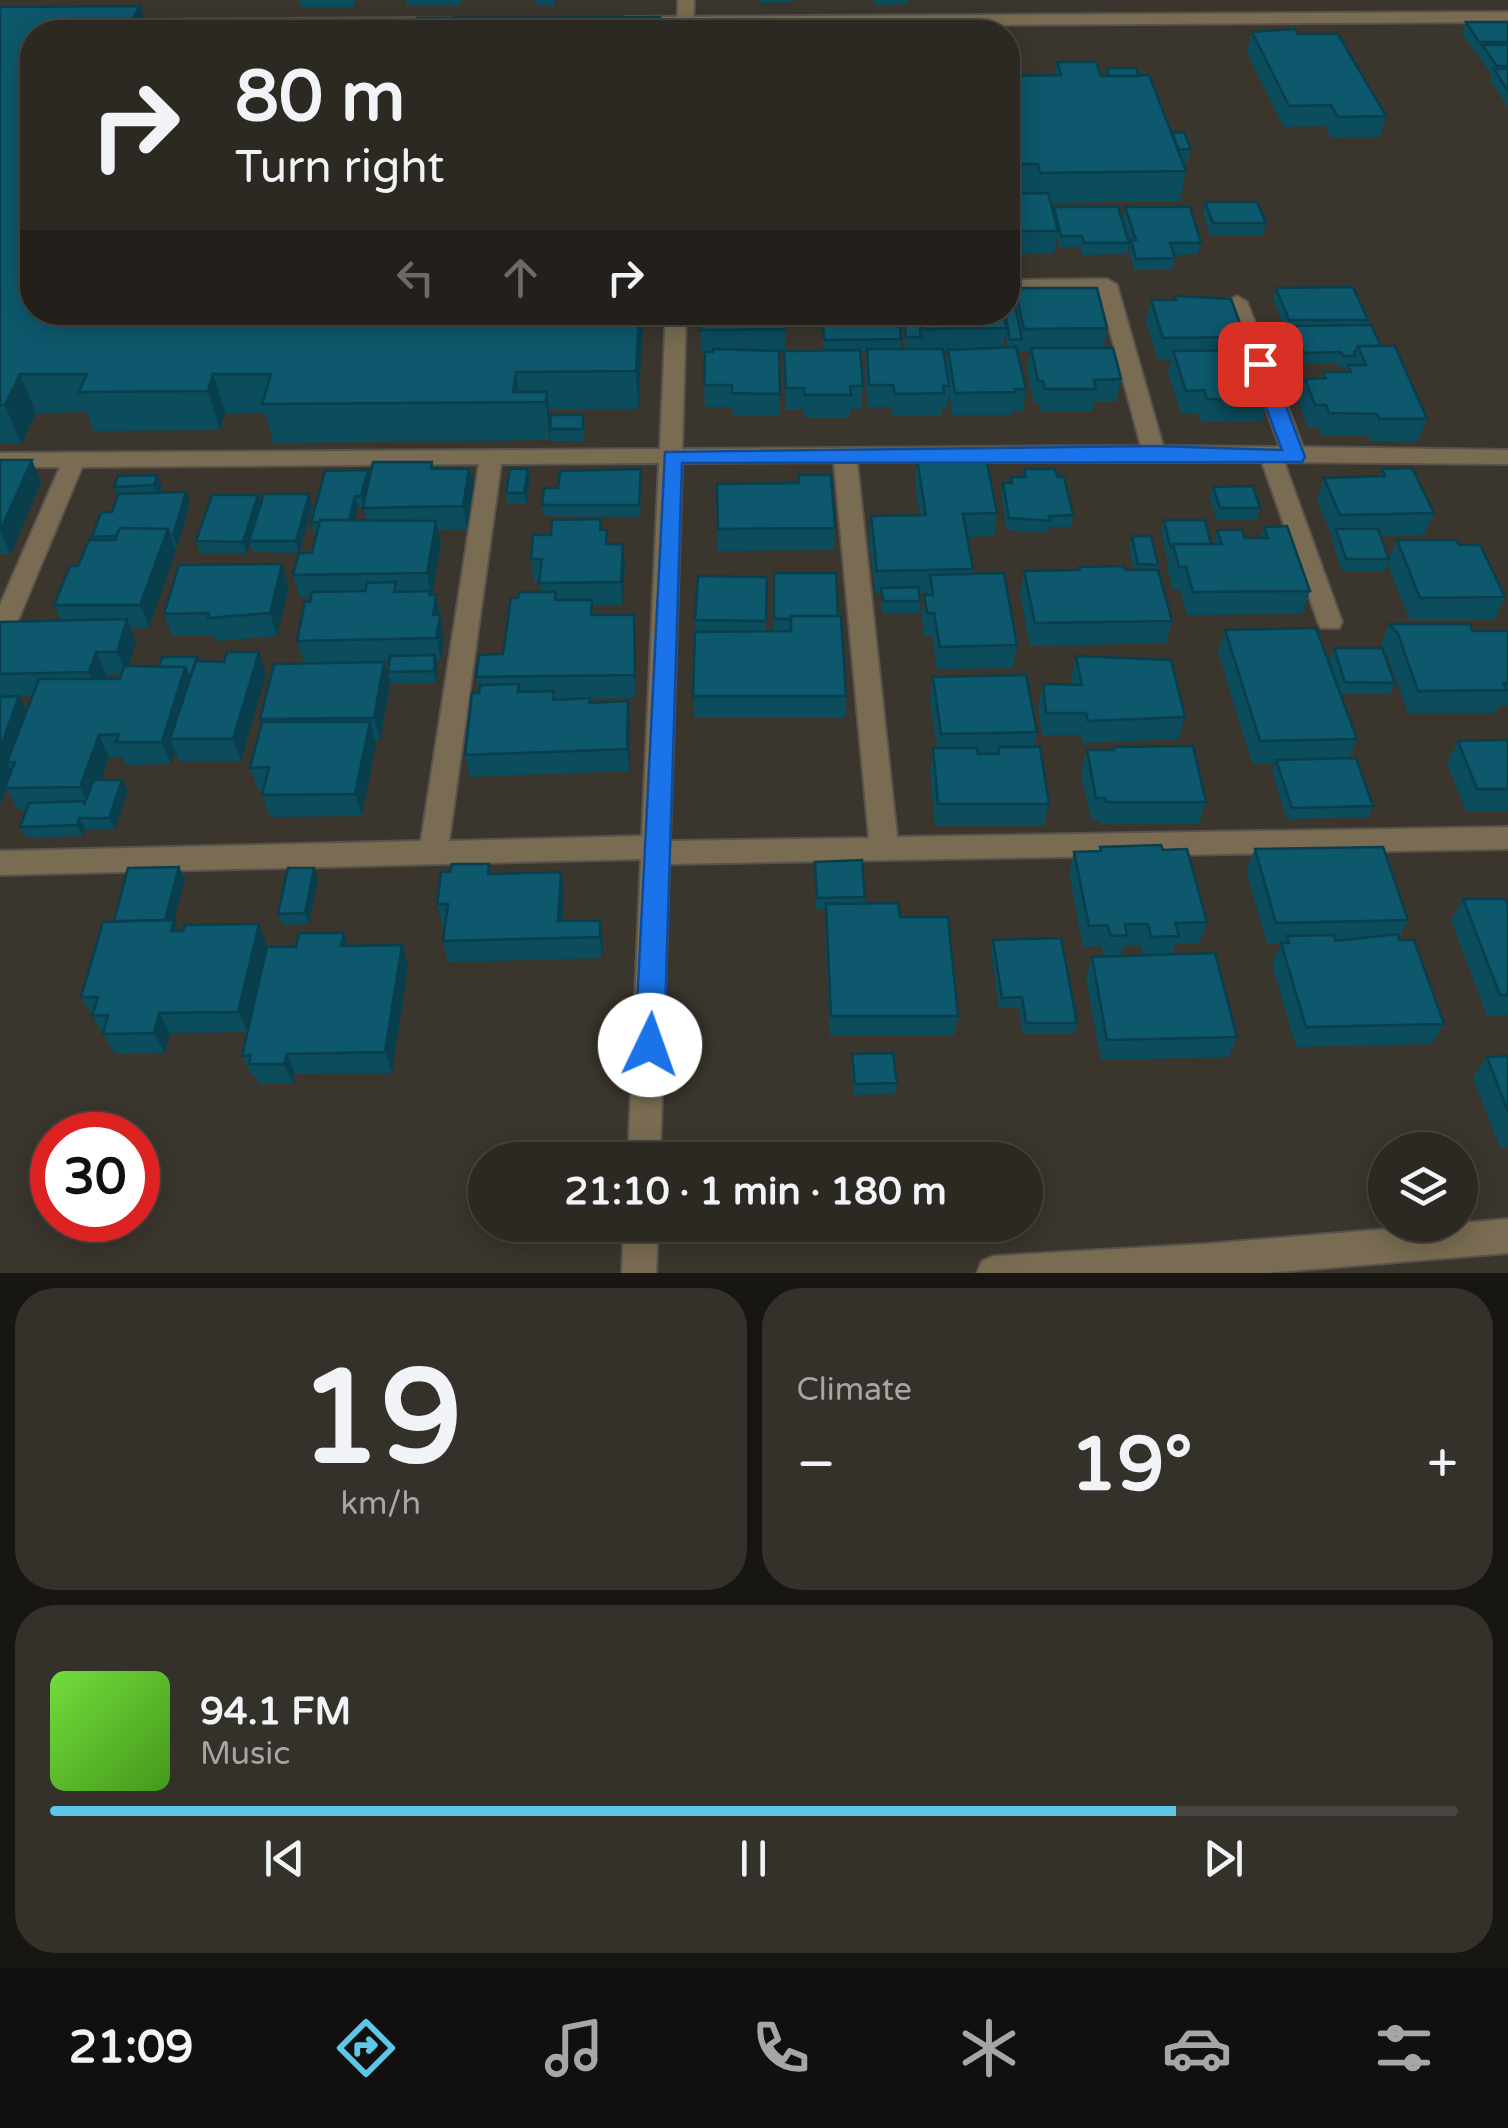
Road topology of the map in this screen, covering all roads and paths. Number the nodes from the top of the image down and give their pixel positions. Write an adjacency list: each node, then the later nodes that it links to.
1 (1508, 17): 2 (street)
2 (1020, 25)
3 (1020, 286): 6 (street)
4 (1236, 302): 9 (street)
5 (676, 325): 8 (street)
6 (1154, 452): 7 (street); 9 (street)
7 (844, 455): 8 (street); 18 (street)
8 (672, 456): 11 (street); 17 (street)
9 (1283, 456): 10 (street); 14 (street)
10 (1508, 457)
11 (492, 458): 13 (street); 19 (street)
12 (0, 460): 13 (street)
13 (74, 460): 15 (street)
14 (1330, 622)
15 (4, 625)
16 (1508, 838): 18 (street)
17 (659, 850): 18 (street); 19 (street); 21 (street)
18 (884, 850)
19 (433, 852): 20 (street)
20 (0, 863)
21 (645, 1142)
22 (1508, 1236): 25 (street)
23 (640, 1242): 24 (street)
24 (639, 1273)
25 (994, 1273)

